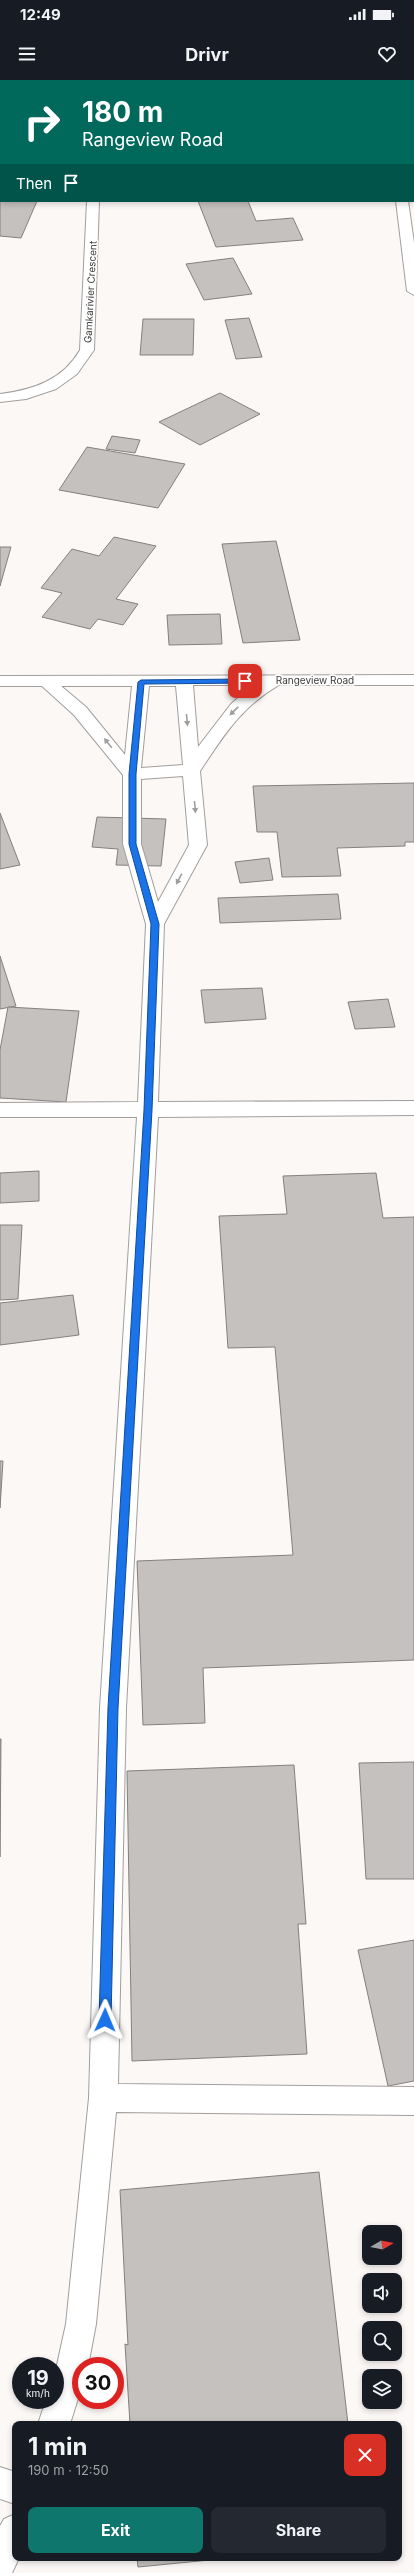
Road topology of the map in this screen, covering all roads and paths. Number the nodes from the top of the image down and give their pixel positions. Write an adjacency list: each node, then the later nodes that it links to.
1 (93, 202): 4 (street, Gamkarivier Crescent)
2 (402, 202): 3 (street)
3 (414, 291)
4 (0, 398)
5 (414, 680): 7 (street, Rangeview Road)
6 (0, 681): 8 (street, Rangeview Road)
7 (276, 681): 10 (street, Rangeview Road); 11 (street, one-way to 11)
8 (46, 682): 9 (street, Rangeview Road); 12 (street, one-way to 8)
9 (141, 682): 10 (street, Rangeview Road); 12 (street)
10 (184, 682): 11 (street, one-way to 11)
11 (192, 770): 12 (street); 13 (street, one-way to 13)
12 (132, 774): 13 (street)
13 (155, 924): 16 (street)
14 (414, 1108): 16 (street)
15 (0, 1110): 16 (street)
16 (148, 1110): 17 (street)
17 (103, 2098): 18 (street); 19 (street)
18 (414, 2101)
19 (55, 2421)
20 (0, 2483): 21 (street)
21 (12, 2487)
22 (12, 2537): 23 (street)
23 (0, 2563)

